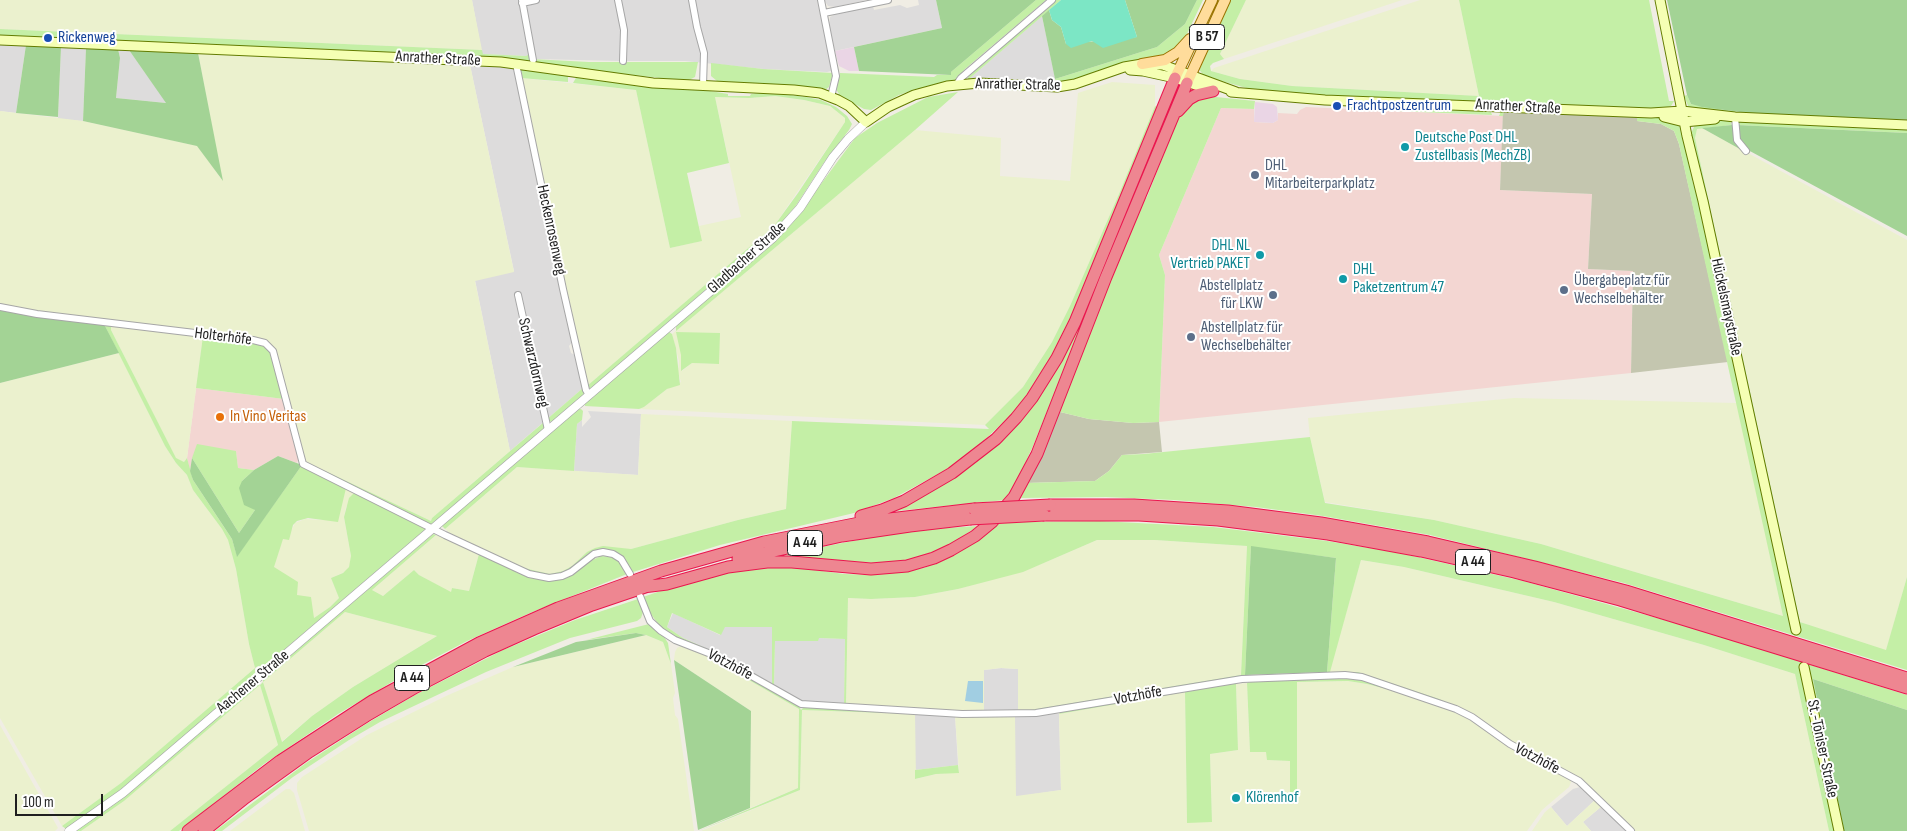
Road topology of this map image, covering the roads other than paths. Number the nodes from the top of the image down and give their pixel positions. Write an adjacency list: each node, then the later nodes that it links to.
1 (536, 0): 10 (street)
2 (618, 0): 15 (street)
3 (692, 0): 22 (street)
4 (821, 0): 11 (street)
5 (888, 0): 11 (street)
6 (1052, 0): 21 (street)
7 (1212, 0): 12 (main road, B 57)
8 (1225, 0): 20 (main road, B 57)
9 (1660, 0): 26 (main road, Hückelsmaystraße)
10 (522, 1): 14 (street)
11 (824, 14): 25 (street)
12 (1196, 33): 17 (main road); 19 (main road, B 57)
13 (0, 40): 16 (main road, Anrather Straße)
14 (533, 60)
15 (623, 61)
16 (516, 64): 22 (main road, Anrather Straße); 36 (street, Heckenrosenweg)
17 (1142, 64): 18 (main road, Anrather Straße); 19 (main road, Anrather Straße)
18 (1107, 73): 19 (main road, Anrather Straße); 21 (main road, Anrather Straße)
19 (1177, 74): 20 (main road, Anrather Straße); 40 (highway)
20 (1188, 79): 23 (main road, Anrather Straße); 24 (main road, Anrather Straße); 29 (highway)
21 (956, 85): 30 (main road, Gladbacher Straße)
22 (703, 86): 25 (main road, Anrather Straße)
23 (1212, 92): 24 (main road, Anrather Straße); 29 (highway)
24 (1236, 92): 27 (main road, Anrather Straße)
25 (831, 97): 30 (main road, Anrather Straße)
26 (1682, 111): 27 (main road, Anrather Straße); 28 (main road, Anrather Straße); 31 (main road, Hückelsmaystraße)
27 (1651, 113): 31 (main road, Anrather Straße)
28 (1735, 117): 31 (main road, Anrather Straße); 32 (main road, Anrather Straße); 33 (street)
29 (1172, 118): 42 (highway)
30 (866, 122): 36 (street, Gladbacher Straße)
31 (1684, 122): 43 (main road, Hückelsmaystraße)
32 (1907, 125)
33 (1746, 151)
34 (518, 295): 37 (street, Schwarzdornweg)
35 (0, 307): 39 (street, Holterhöfe)
36 (589, 394): 37 (street, Gladbacher Straße)
37 (548, 430): 39 (street, Gladbacher Straße)
38 (972, 514): 40 (highway, A 44); 42 (highway, A 44); 45 (highway, A 44, bridge)
39 (435, 526): 41 (street); 46 (street, Aachener Straße)
40 (764, 542): 47 (highway, A 44)
41 (630, 574)
42 (642, 591): 48 (highway, A 44); 49 (street, Votzhöfe)
43 (1794, 622)
44 (1804, 667): 50 (main road, St.-Töniser-Straße)
45 (1898, 680)
46 (69, 831)
47 (188, 831)
48 (204, 831)
49 (1631, 831)
50 (1839, 831)

